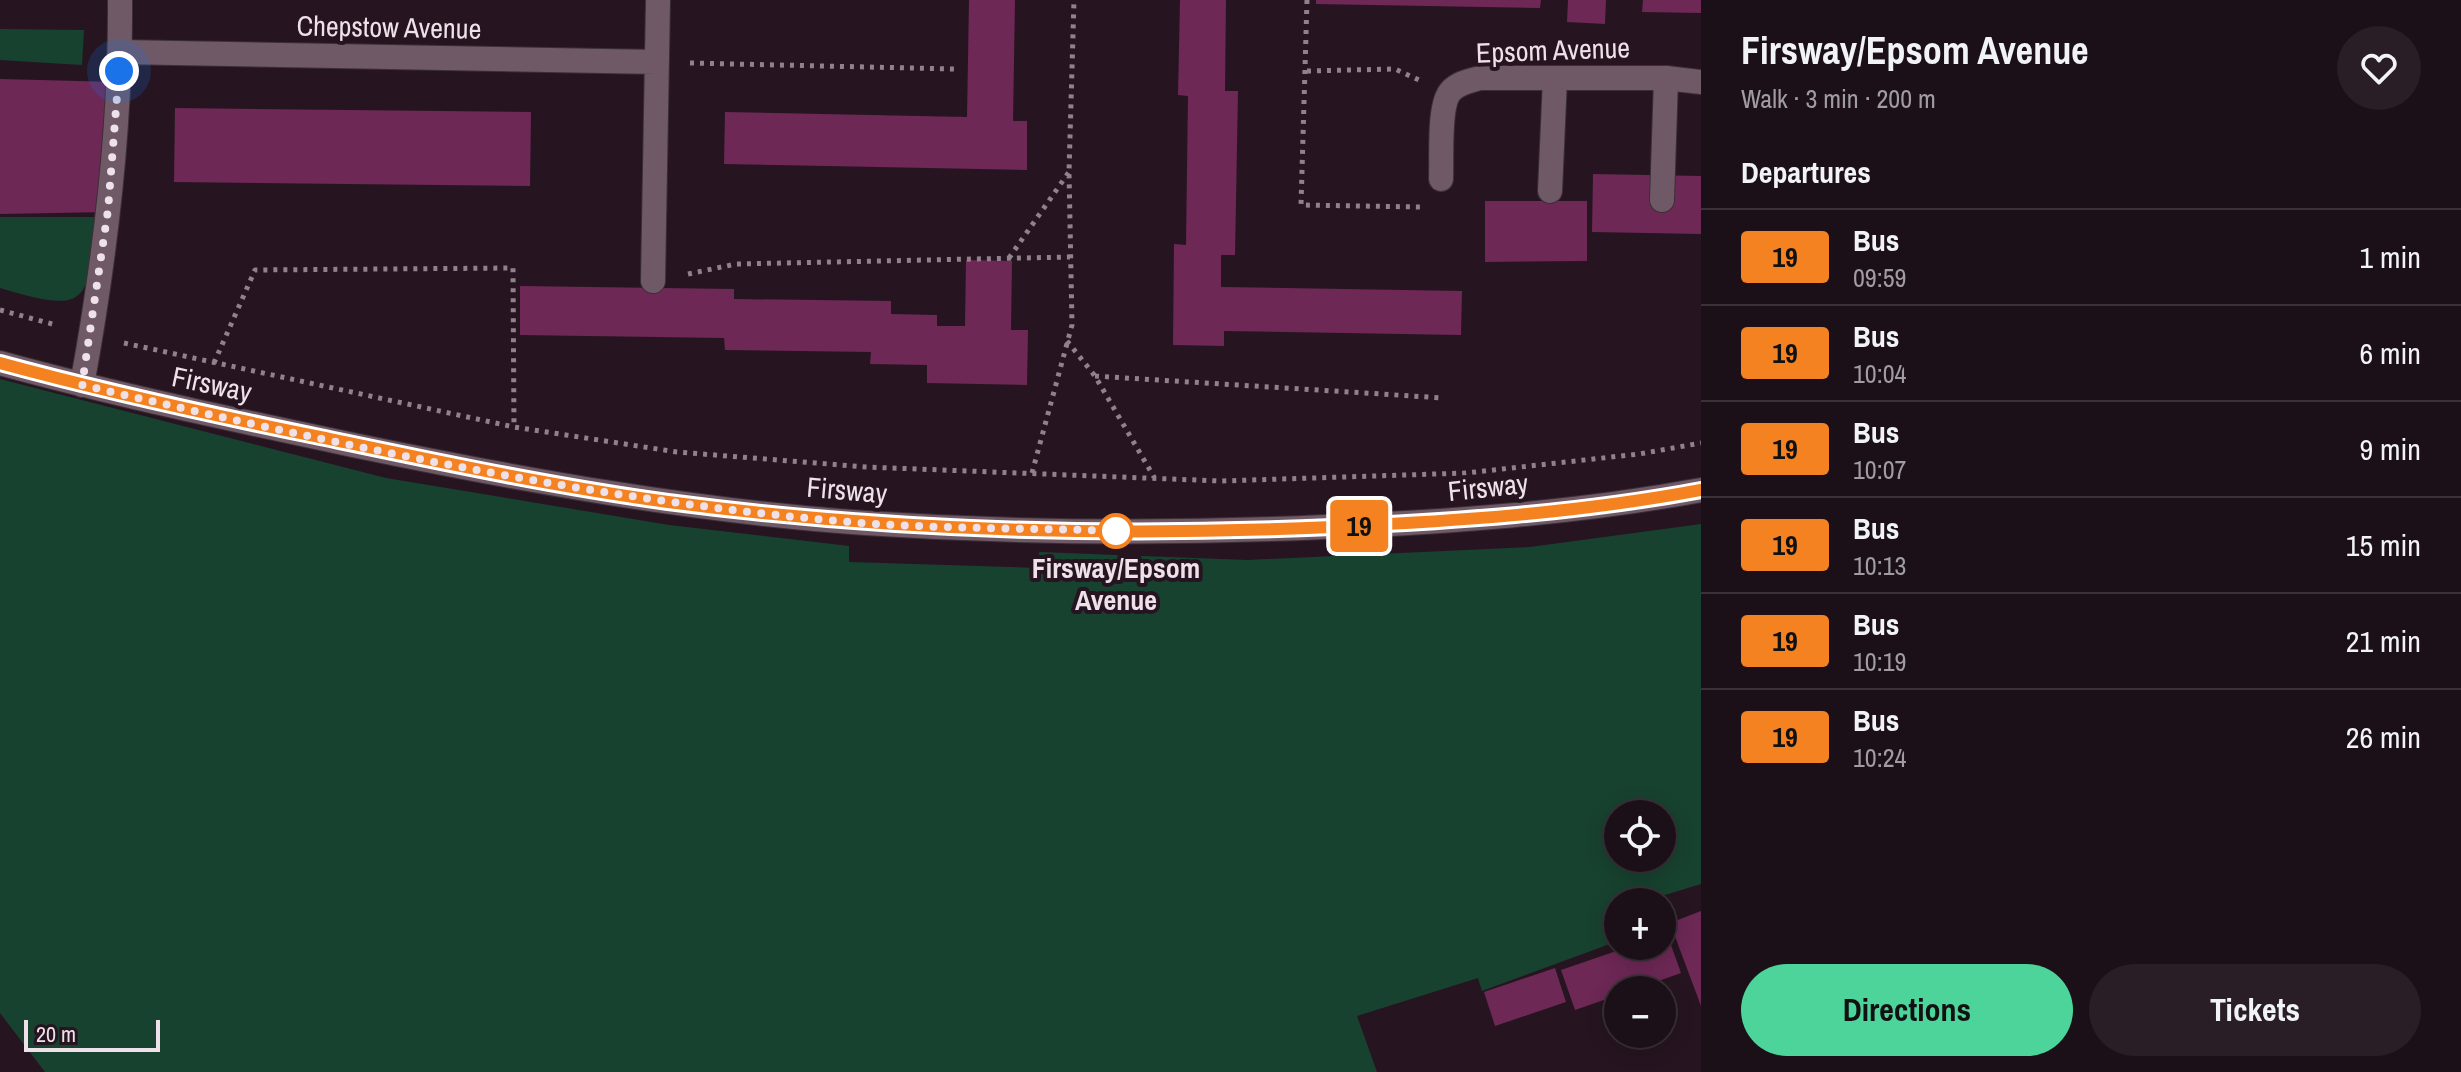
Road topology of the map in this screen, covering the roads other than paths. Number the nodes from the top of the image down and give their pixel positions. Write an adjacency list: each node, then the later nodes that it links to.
1 (120, 0): 3 (street)
2 (658, 0): 4 (street)
3 (121, 52): 4 (street, Chepstow Avenue); 13 (street)
4 (657, 62): 11 (street)
5 (1555, 78): 6 (street, Epsom Avenue); 8 (street, Epsom Avenue); 9 (street)
6 (1666, 78): 7 (street, Epsom Avenue); 10 (street)
7 (1701, 82)
8 (1441, 179)
9 (1550, 191)
10 (1662, 200)
11 (653, 281)
12 (0, 363): 13 (street, Firsway)
13 (82, 385): 14 (street, Firsway)
14 (1701, 490)

